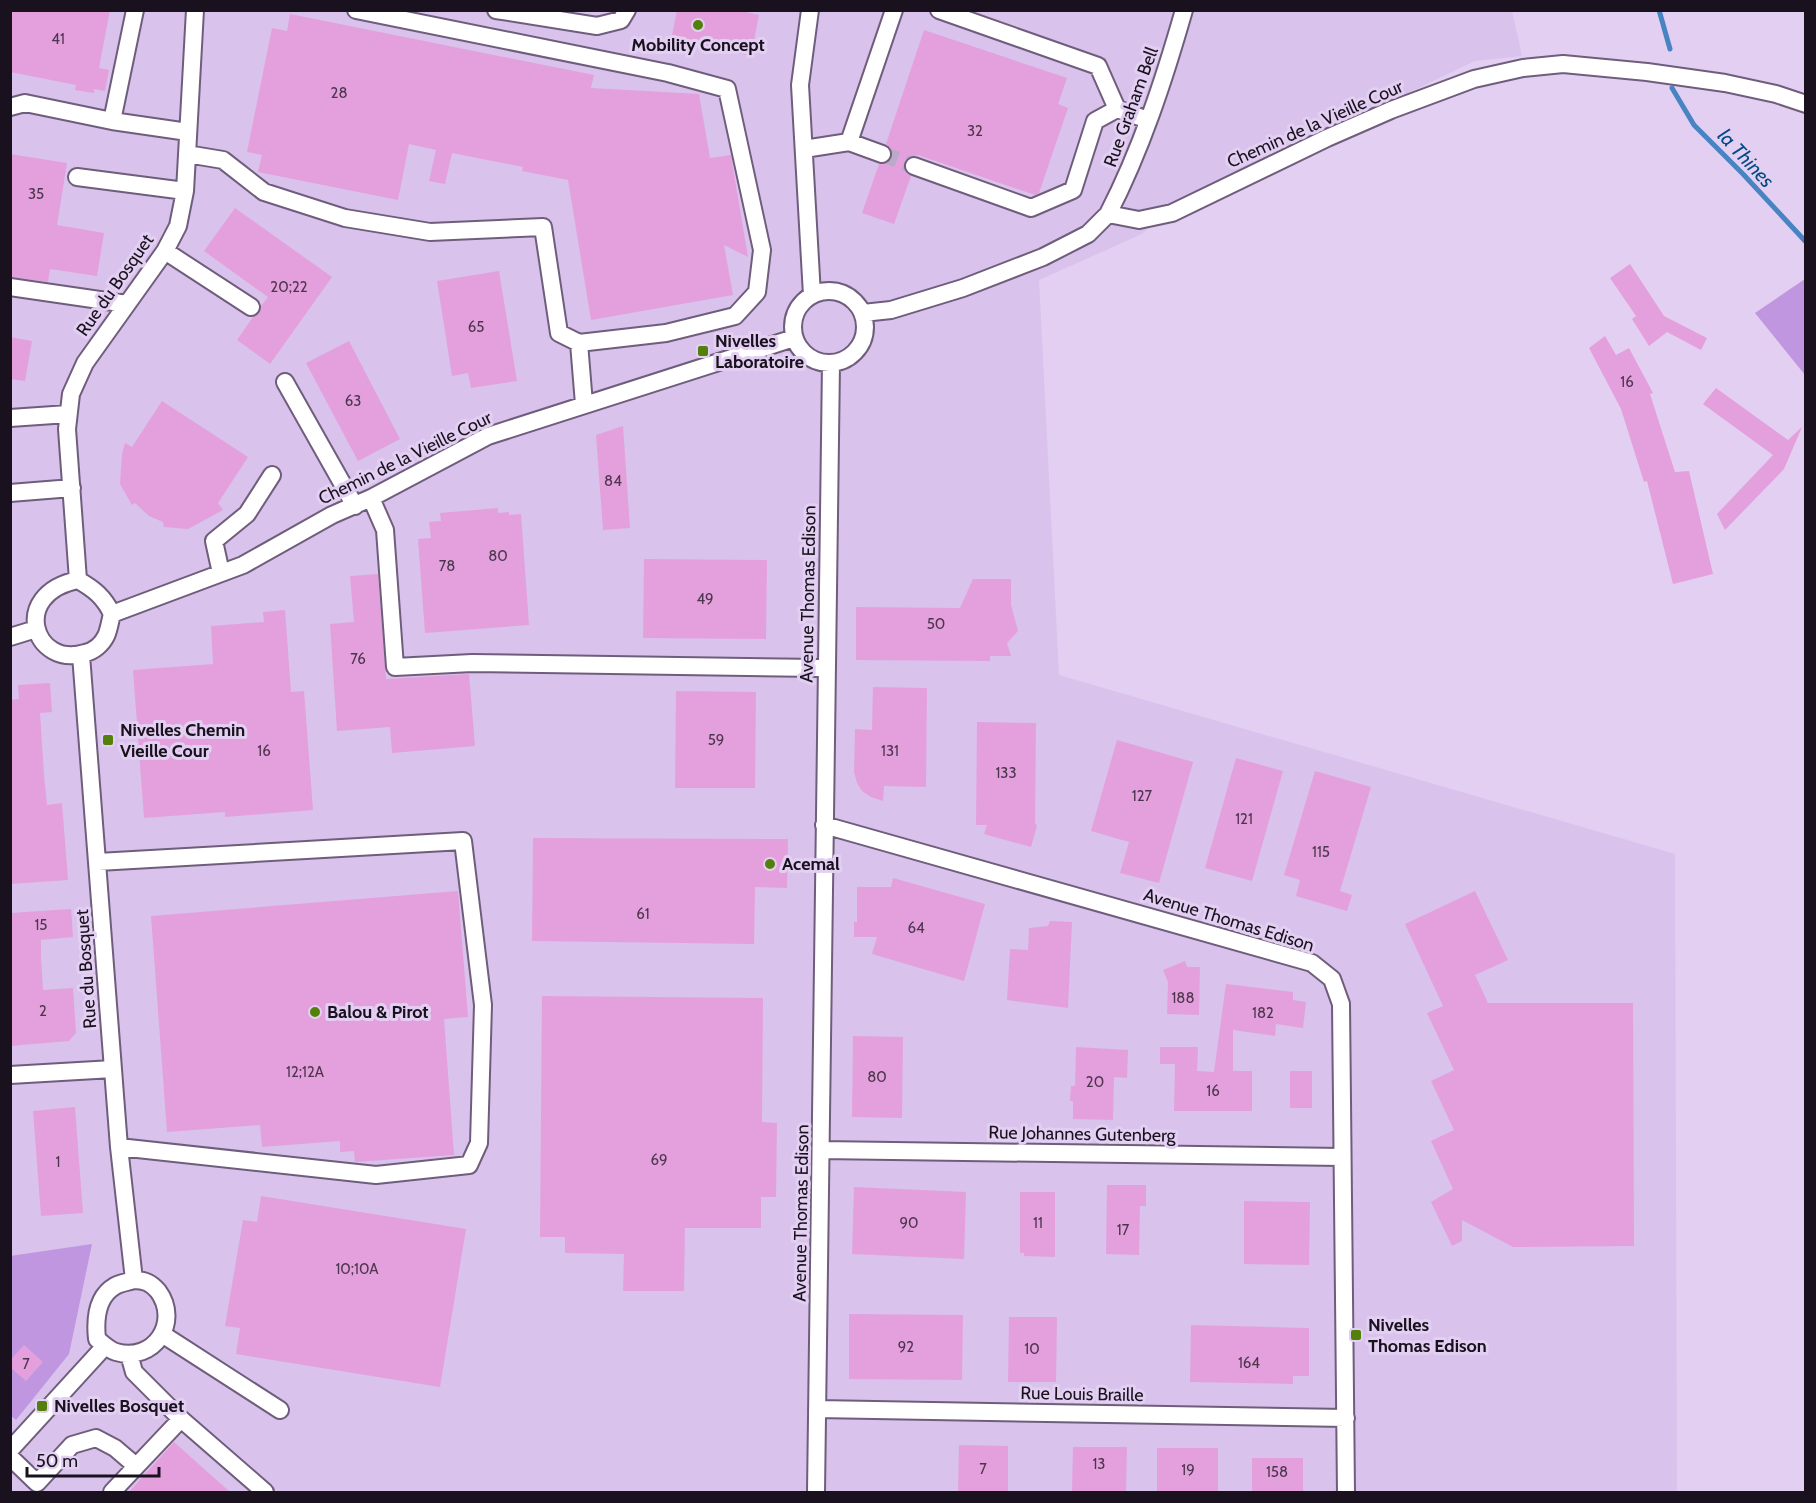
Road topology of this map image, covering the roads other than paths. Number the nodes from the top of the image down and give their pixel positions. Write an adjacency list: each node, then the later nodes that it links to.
1 (135, 10): 14 (street)
2 (195, 10): 15 (street, Rue du Bosquet)
3 (356, 10): 31 (street)
4 (496, 10): 5 (street)
5 (627, 10)
6 (810, 10): 17 (street)
7 (894, 10): 16 (street)
8 (939, 10): 12 (street)
9 (1184, 10): 13 (street, Rue Graham Bell)
10 (1806, 104): 23 (street, Chemin de la Vieille Cour)
11 (10, 107): 14 (street)
12 (1117, 109): 13 (street); 20 (street)
13 (1148, 120): 23 (street, Rue Graham Bell)
14 (112, 121): 15 (street)
15 (188, 132): 18 (street, Rue du Bosquet)
16 (849, 142): 17 (street); 19 (street)
17 (804, 149): 26 (street)
18 (187, 154): 22 (street, Rue du Bosquet); 31 (street)
19 (882, 154)
20 (914, 166)
21 (77, 177): 22 (street)
22 (185, 191): 24 (street, Rue du Bosquet)
23 (1108, 214): 29 (street)
24 (165, 250): 27 (street, Rue du Bosquet); 28 (street)
25 (10, 286): 27 (street)
26 (812, 295): 29 (street); 30 (street)
27 (127, 304): 35 (street, Rue du Bosquet)
28 (251, 307)
29 (862, 313): 32 (street)
30 (794, 338): 32 (street); 34 (street, Chemin de la Vieille Cour)
31 (579, 343): 34 (street)
32 (831, 364): 49 (street, Avenue Thomas Edison)
33 (285, 382): 41 (street)
34 (584, 404): 40 (street, Chemin de la Vieille Cour)
35 (68, 414): 36 (street); 38 (street, Rue du Bosquet)
36 (10, 418)
37 (272, 475): 42 (street)
38 (72, 488): 39 (street); 43 (street, Rue du Bosquet)
39 (10, 493)
40 (370, 498): 41 (street, Chemin de la Vieille Cour); 48 (street)
41 (355, 506): 42 (street, Chemin de la Vieille Cour)
42 (221, 573): 44 (street, Chemin de la Vieille Cour)
43 (78, 580): 44 (street); 45 (street)
44 (112, 614): 47 (street)
45 (36, 629): 46 (street); 47 (street)
46 (10, 637)
47 (81, 655): 50 (street, Rue du Bosquet)
48 (819, 668)
49 (824, 825): 54 (street, Avenue Thomas Edison); 55 (street, Avenue Thomas Edison)
50 (98, 862): 51 (street, Rue du Bosquet); 53 (street)
51 (113, 1069): 52 (street); 53 (street, Rue du Bosquet)
52 (10, 1075)
53 (119, 1147): 56 (street, Rue du Bosquet)
54 (821, 1150): 55 (street, Rue Johannes Gutenberg); 60 (street, Avenue Thomas Edison)
55 (1342, 1157): 62 (street, Avenue Thomas Edison)
56 (134, 1280): 57 (street); 58 (street)
57 (162, 1334): 59 (street); 61 (street)
58 (105, 1346): 59 (street); 64 (street)
59 (129, 1354): 63 (street)
60 (817, 1409): 62 (street, Rue Louis Braille); 69 (street, Avenue Thomas Edison)
61 (280, 1410)
62 (1346, 1418): 70 (street, Avenue Thomas Edison)
63 (181, 1419): 66 (street); 68 (street)
64 (10, 1450)
65 (10, 1457): 66 (street)
66 (136, 1466): 67 (street)
67 (112, 1492)
68 (265, 1492)
69 (816, 1492)
70 (1346, 1492)

